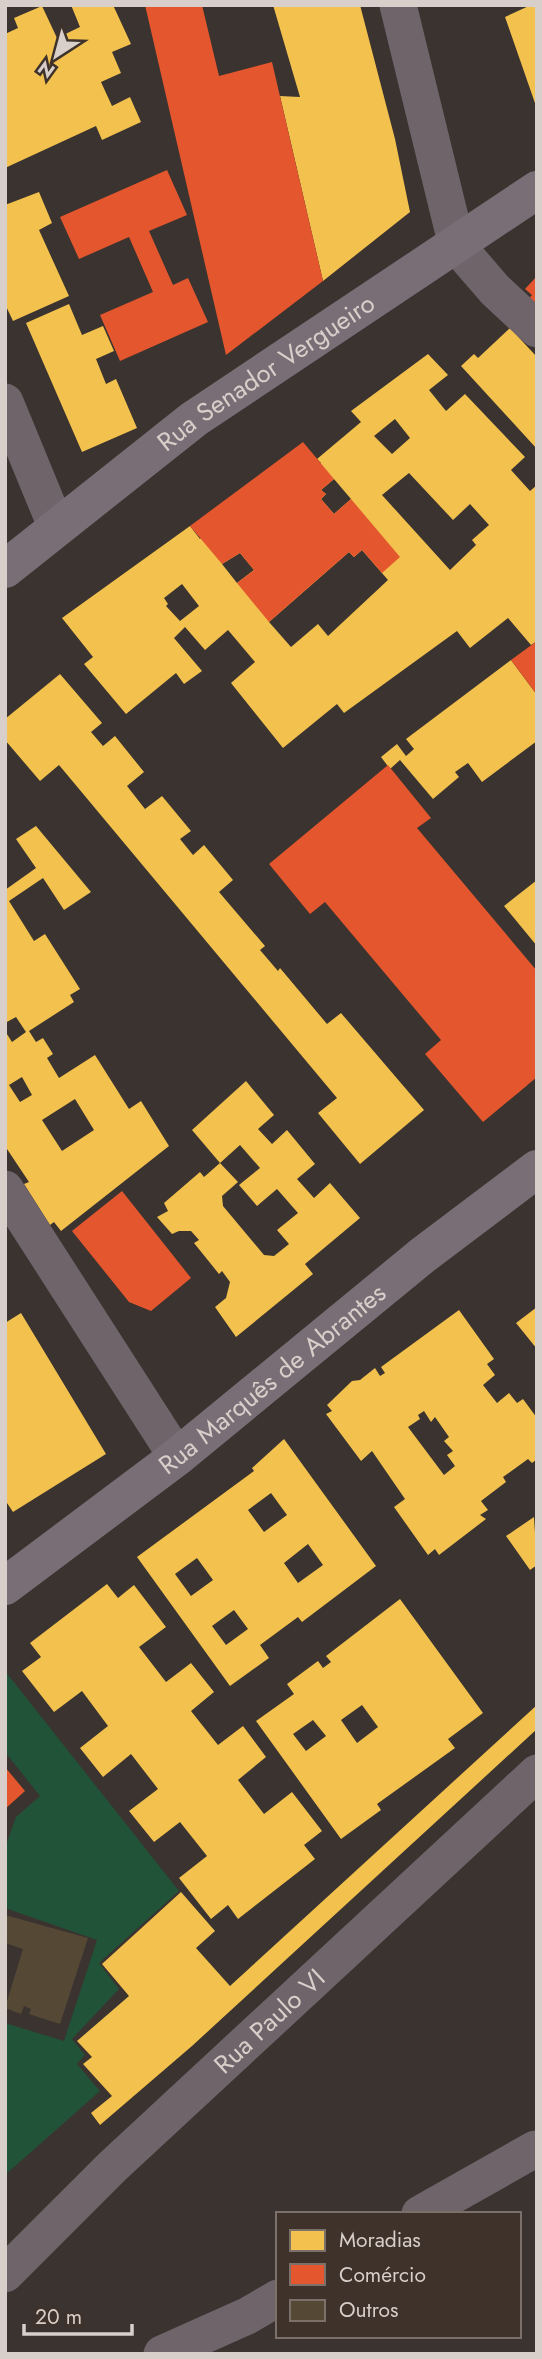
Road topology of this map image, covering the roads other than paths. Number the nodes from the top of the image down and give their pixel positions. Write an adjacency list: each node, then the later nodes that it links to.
1 (398, 5): 3 (street)
2 (537, 190): 3 (street, Rua Senador Vergueiro)
3 (457, 246): 4 (street); 6 (street, Rua Senador Vergueiro)
4 (537, 329)
5 (5, 402): 6 (street)
6 (56, 526): 7 (street, Rua Senador Vergueiro)
7 (5, 569)
8 (537, 1169): 10 (street, Rua Marquês de Abrantes)
9 (5, 1189): 10 (street)
10 (177, 1457): 11 (street, Rua Marquês de Abrantes)
11 (5, 1586)
12 (537, 1773): 15 (street, Rua Paulo VI)
13 (535, 2149): 14 (street)
14 (424, 2212)
15 (5, 2274)
16 (276, 2299): 17 (street)
17 (162, 2354)

